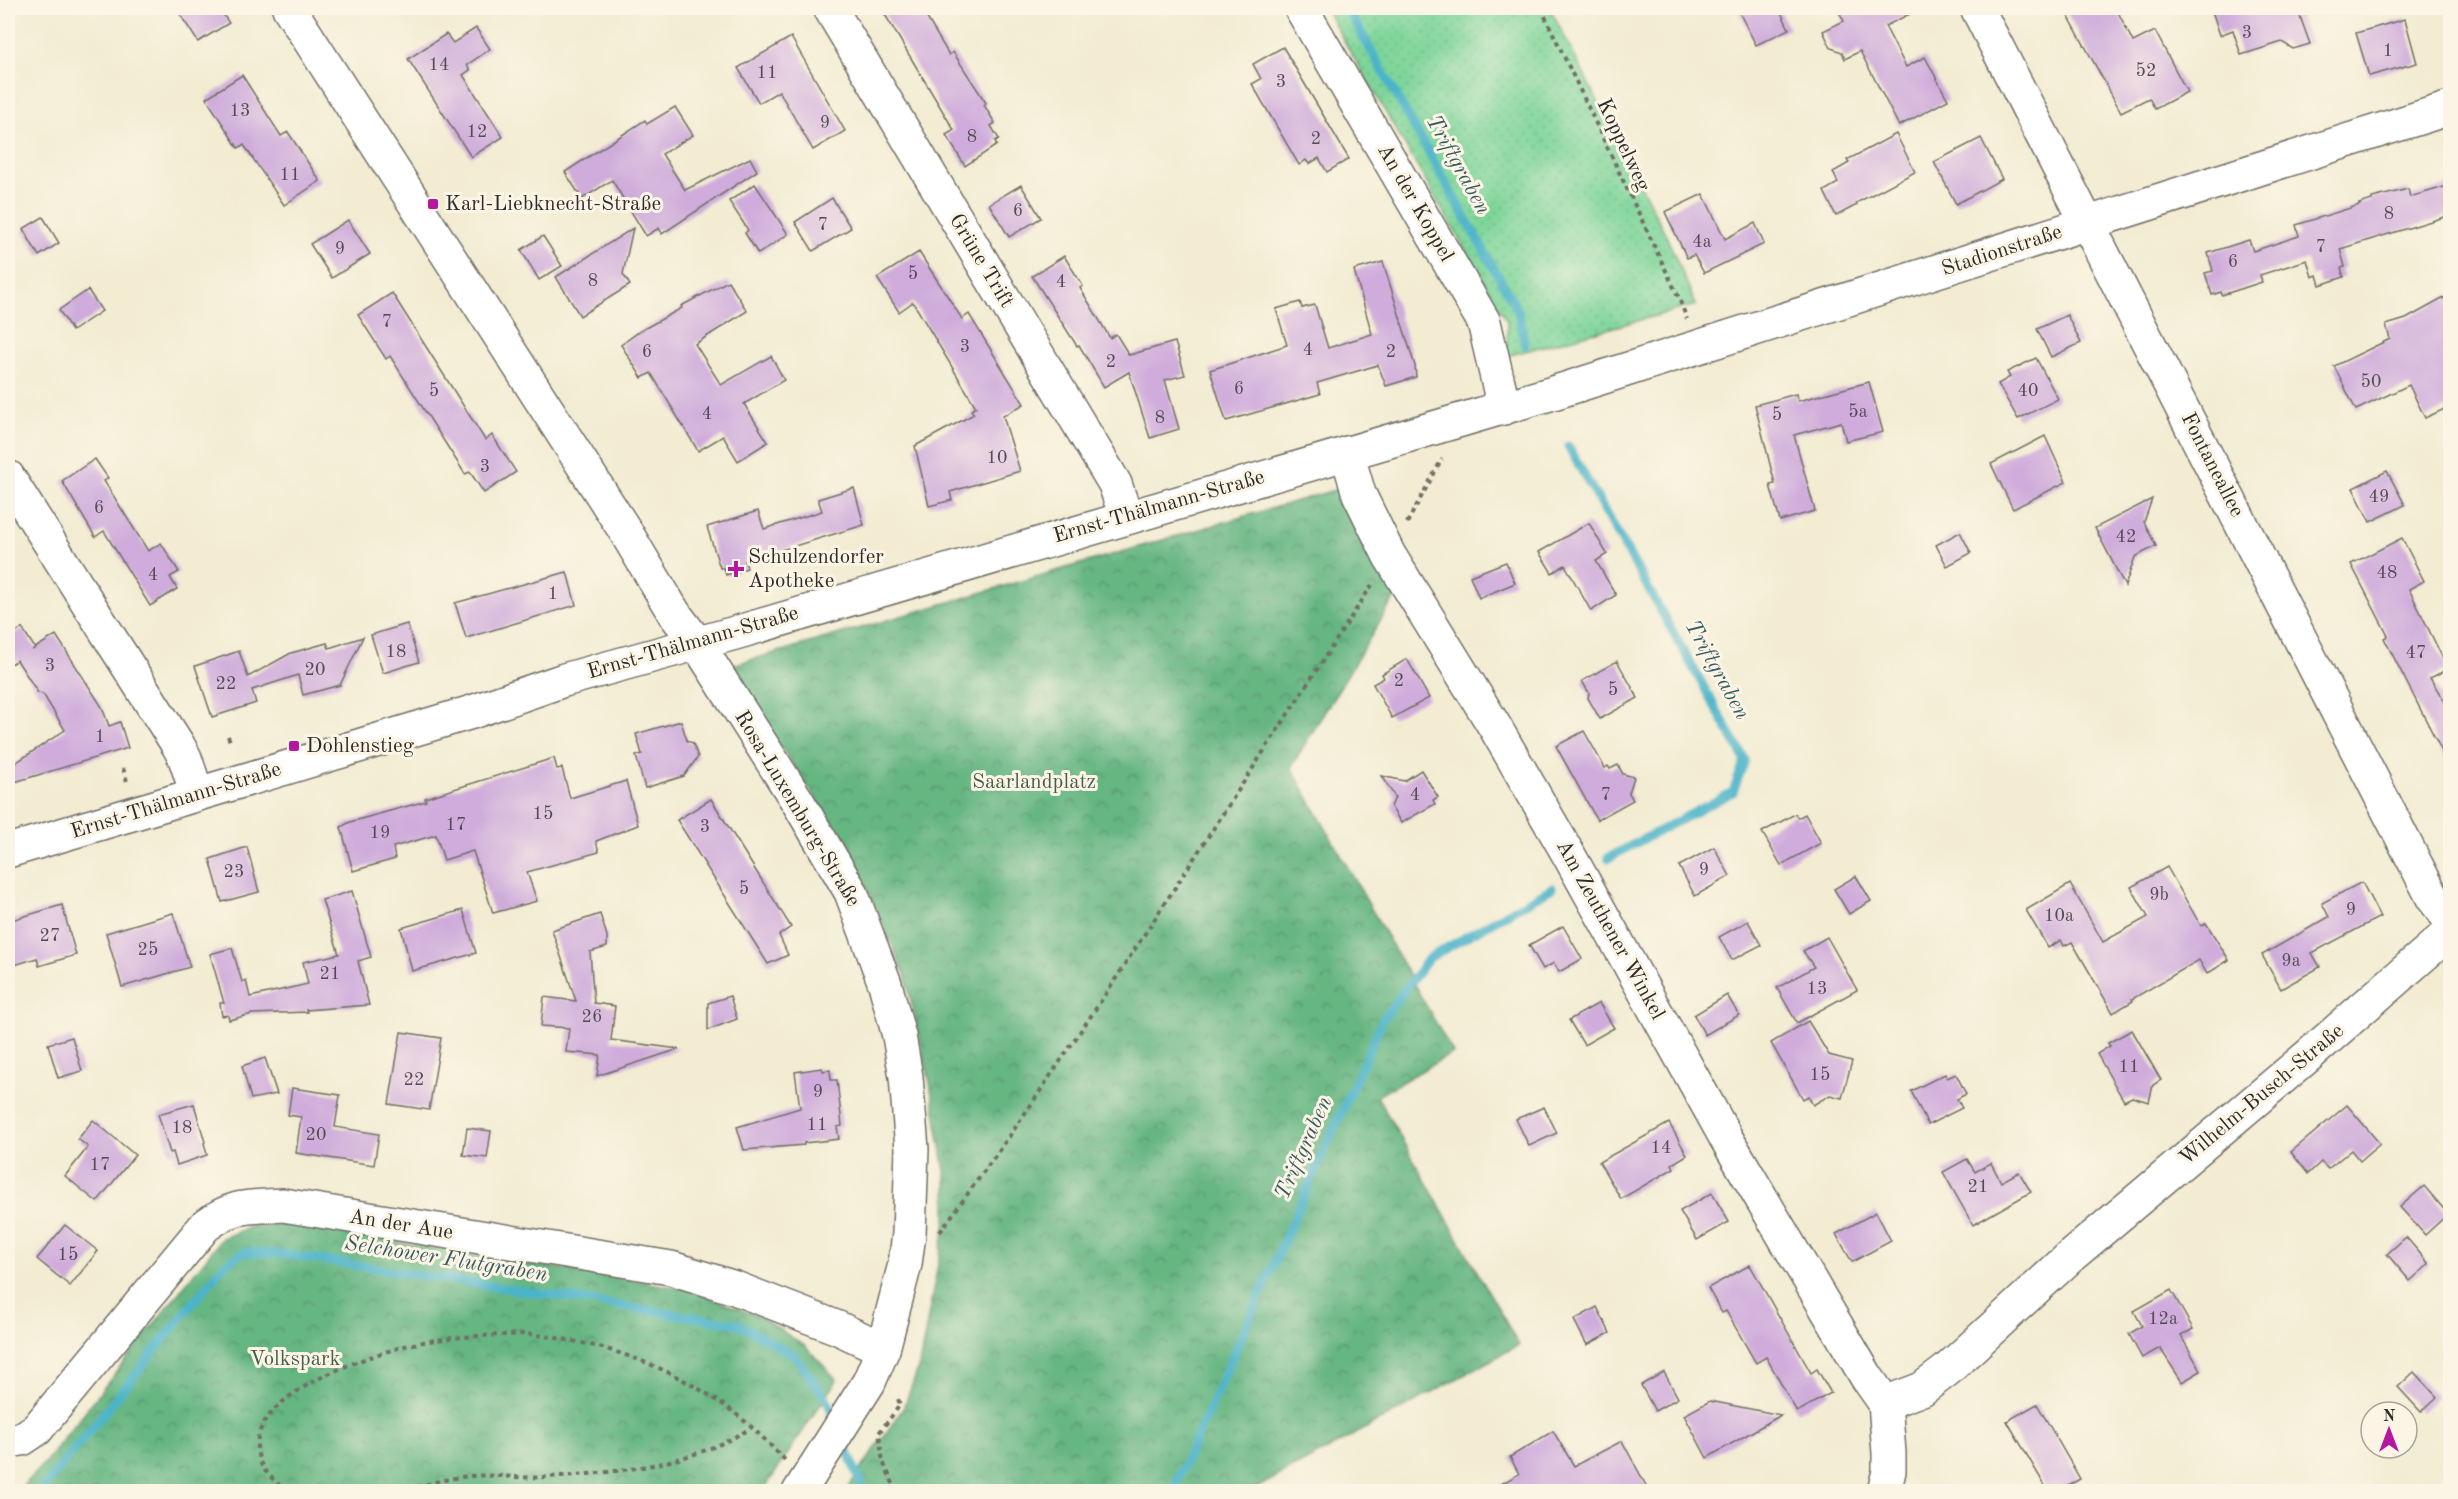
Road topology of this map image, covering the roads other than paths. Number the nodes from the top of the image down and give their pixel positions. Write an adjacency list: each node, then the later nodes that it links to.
1 (289, 8): 12 (street)
2 (830, 8): 11 (street, Grüne Trift)
3 (1301, 8): 8 (street, An der Koppel)
4 (1977, 8): 6 (street, Fontaneallee)
5 (2451, 108): 6 (street, Stadionstraße)
6 (2089, 223): 7 (street, Stadionstraße); 15 (street, Fontaneallee)
7 (1553, 393): 8 (street, Ernst-Thälmann-Straße)
8 (1504, 408): 9 (street, Ernst-Thälmann-Straße)
9 (1347, 453): 11 (street, Ernst-Thälmann-Straße); 18 (street, Am Zeuthener Winkel)
10 (8, 477): 13 (street)
11 (1126, 517): 12 (street, Ernst-Thälmann-Straße)
12 (697, 643): 13 (street, Ernst-Thälmann-Straße); 17 (street, Rosa-Luxemburg-Straße)
13 (197, 794): 14 (street, Ernst-Thälmann-Straße)
14 (8, 851)
15 (2451, 921)
16 (2451, 932): 18 (street, Wilhelm-Busch-Straße)
17 (883, 1349): 19 (street, An der Aue); 20 (street, Rosa-Luxemburg-Straße)
18 (1885, 1403): 21 (street)
19 (8, 1441)
20 (802, 1473)
21 (1884, 1491)

